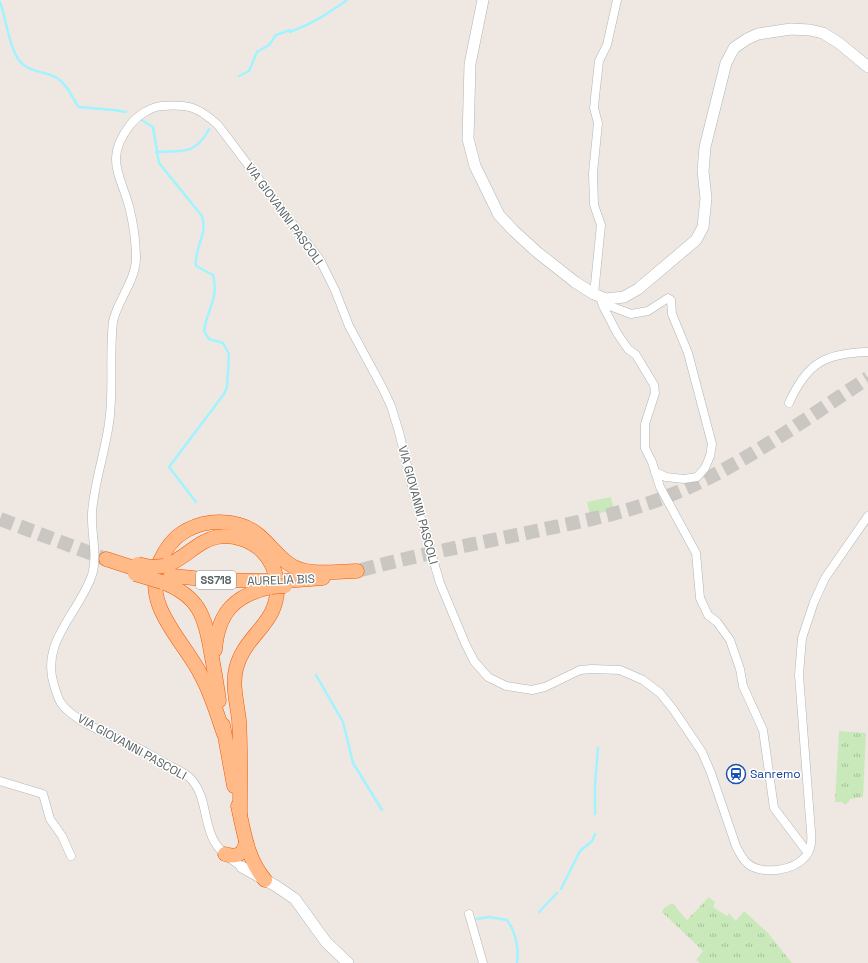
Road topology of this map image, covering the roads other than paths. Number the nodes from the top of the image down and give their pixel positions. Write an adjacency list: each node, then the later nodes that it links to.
1 (483, 0): 4 (street)
2 (617, 0): 4 (street)
3 (868, 67): 4 (street)
4 (600, 297): 7 (street); 7 (street)
5 (868, 352): 6 (street)
6 (789, 403)
7 (656, 472): 17 (street)
8 (868, 516): 17 (street)
9 (111, 561): 10 (highway, AURELIA BIS / SS718)
10 (163, 574): 11 (highway, AURELIA BIS / SS718); 12 (highway); 15 (highway)
11 (271, 584): 12 (highway); 13 (highway, AURELIA BIS / SS718)
12 (218, 690): 13 (highway)
13 (224, 734): 15 (highway)
14 (0, 781): 19 (street)
15 (240, 814): 16 (highway)
16 (247, 847): 18 (highway); 20 (highway); 21 (highway)
17 (808, 853): 18 (street, VIA GIOVANNI PASCOLI)
18 (225, 854): 20 (street, VIA GIOVANNI PASCOLI)
19 (71, 856)
20 (242, 867): 21 (street, VIA GIOVANNI PASCOLI)
21 (265, 880): 23 (street, VIA GIOVANNI PASCOLI)
22 (469, 914): 24 (street)
23 (348, 963)
24 (483, 963)

